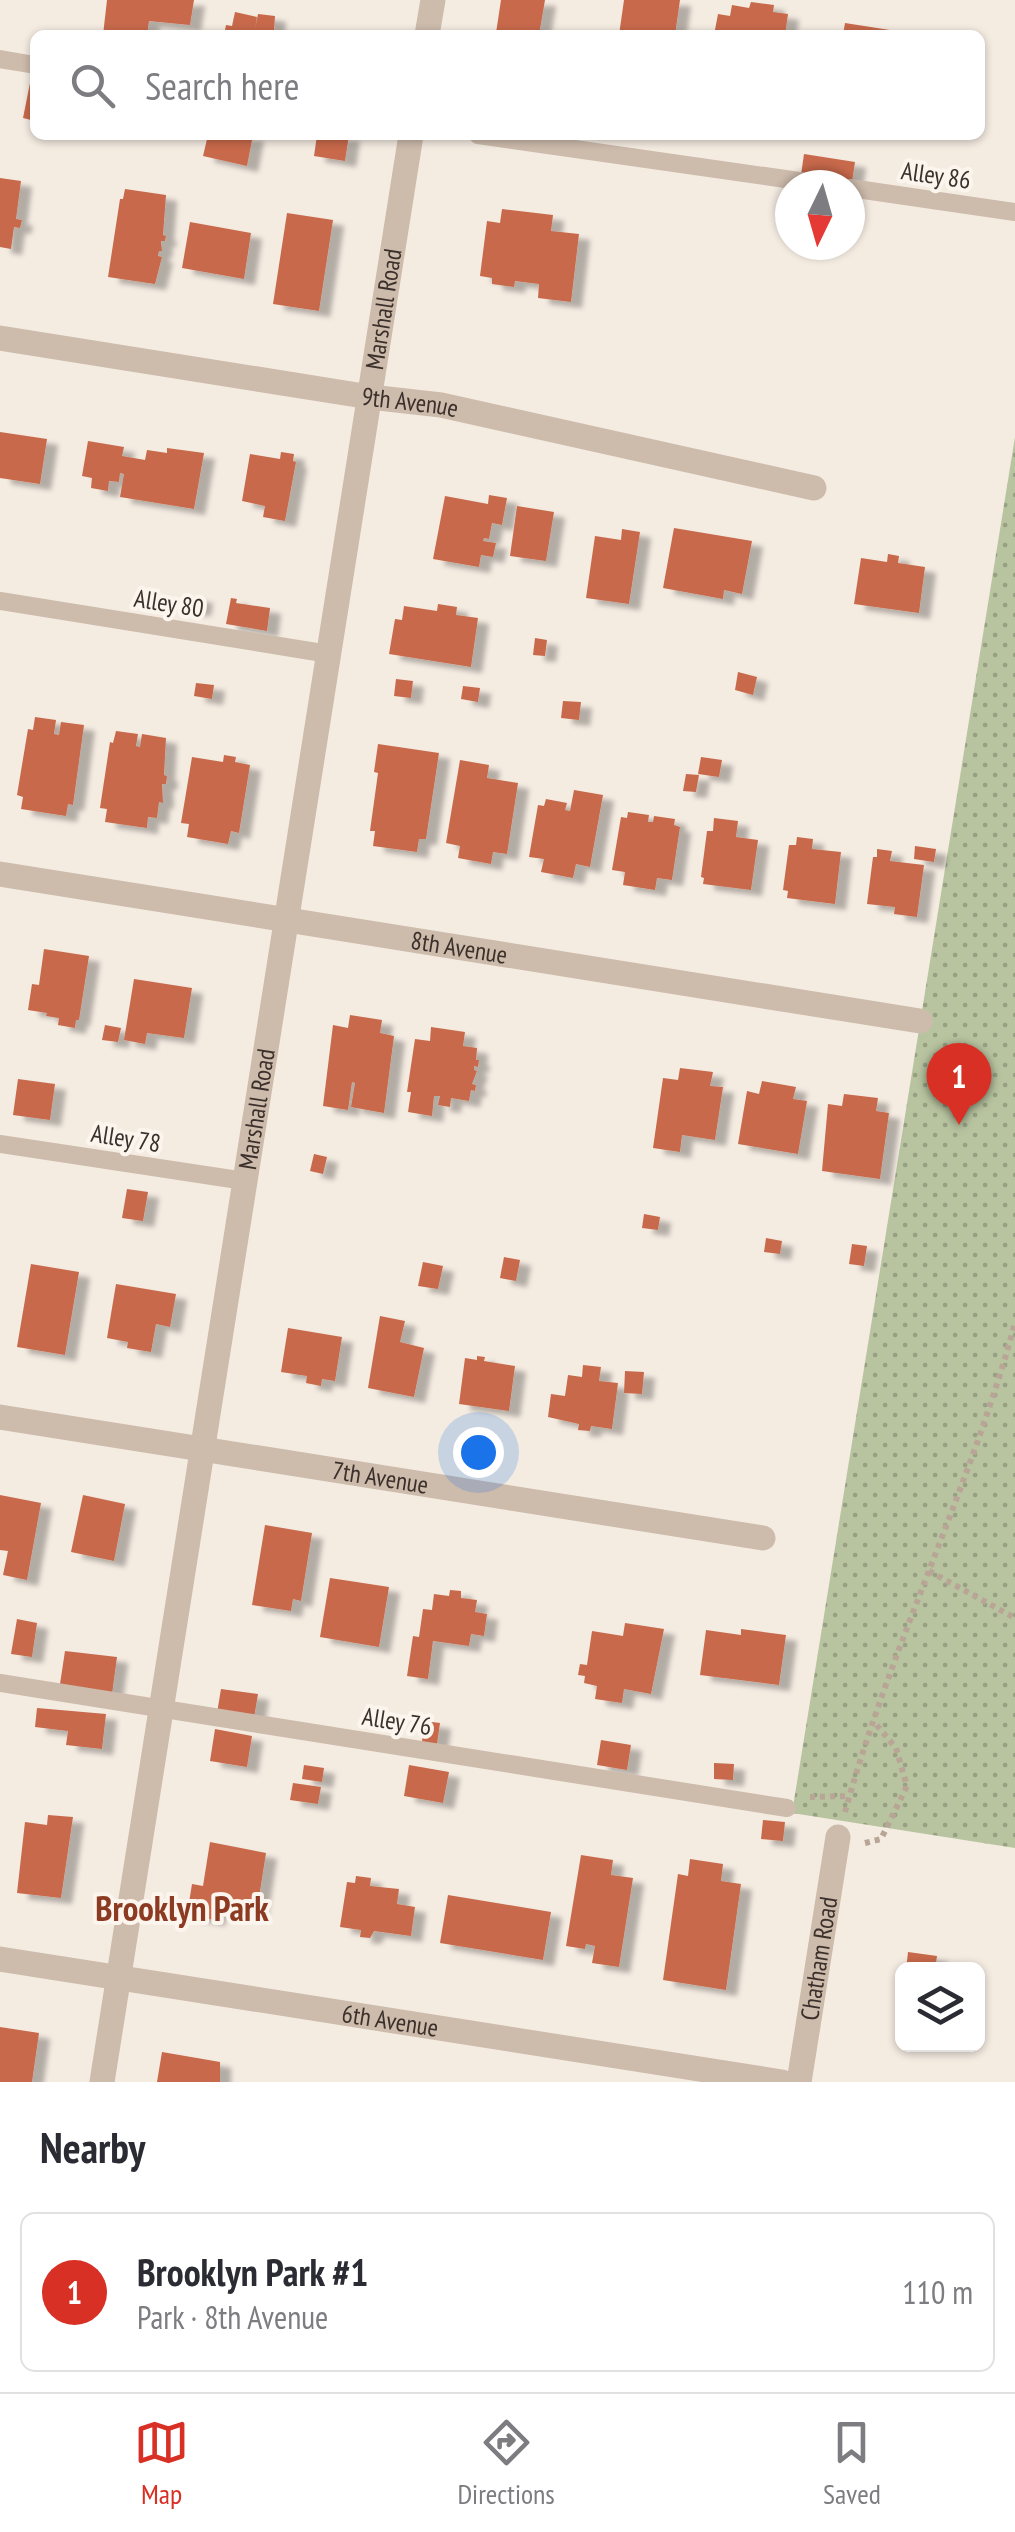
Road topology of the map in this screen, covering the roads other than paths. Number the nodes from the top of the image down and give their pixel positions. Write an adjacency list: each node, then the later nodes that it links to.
1 (432, 0): 2 (street)
2 (428, 30)
3 (0, 60): 4 (lane)
4 (30, 64)
5 (410, 140): 11 (street, Marshall Road)
6 (513, 140): 7 (lane)
7 (775, 178)
8 (865, 190): 9 (lane, Alley 86)
9 (1015, 212)
10 (0, 338): 11 (street, 9th Avenue)
11 (370, 397): 12 (street, 9th Avenue); 14 (street, Marshall Road)
12 (814, 488)
13 (0, 601): 14 (lane, Alley 80)
14 (329, 654): 16 (street, Marshall Road)
15 (0, 874): 16 (street, 8th Avenue)
16 (287, 920): 17 (street, 8th Avenue); 19 (street, Marshall Road)
17 (920, 1021)
18 (0, 1144): 19 (lane, Alley 78)
19 (245, 1181): 21 (street, Marshall Road)
20 (0, 1417): 21 (street, 7th Avenue)
21 (202, 1449): 22 (street, 7th Avenue); 24 (street, Marshall Road)
22 (763, 1538)
23 (0, 1684): 24 (lane, Alley 76)
24 (161, 1709): 25 (lane, Alley 76); 28 (street, Marshall Road)
25 (787, 1808)
26 (837, 1844): 31 (street, Chatham Road)
27 (0, 1959): 28 (street, 6th Avenue)
28 (119, 1978): 29 (street, Marshall Road); 30 (street, 6th Avenue)
29 (102, 2082)
30 (782, 2082)
31 (799, 2082)

